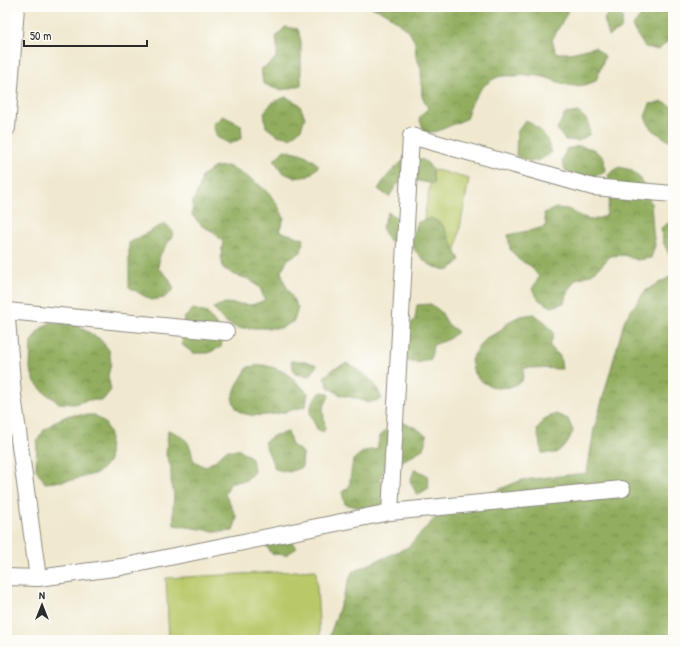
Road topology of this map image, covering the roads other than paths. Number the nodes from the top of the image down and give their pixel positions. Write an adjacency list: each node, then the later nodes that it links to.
1 (16, 7): 2 (street)
2 (7, 128)
3 (673, 194): 9 (street)
4 (7, 311): 6 (street)
5 (7, 318): 7 (street)
6 (226, 332)
7 (10, 394): 11 (street)
8 (622, 489): 9 (street)
9 (390, 512): 11 (street)
10 (7, 577): 11 (street)
11 (38, 578)

